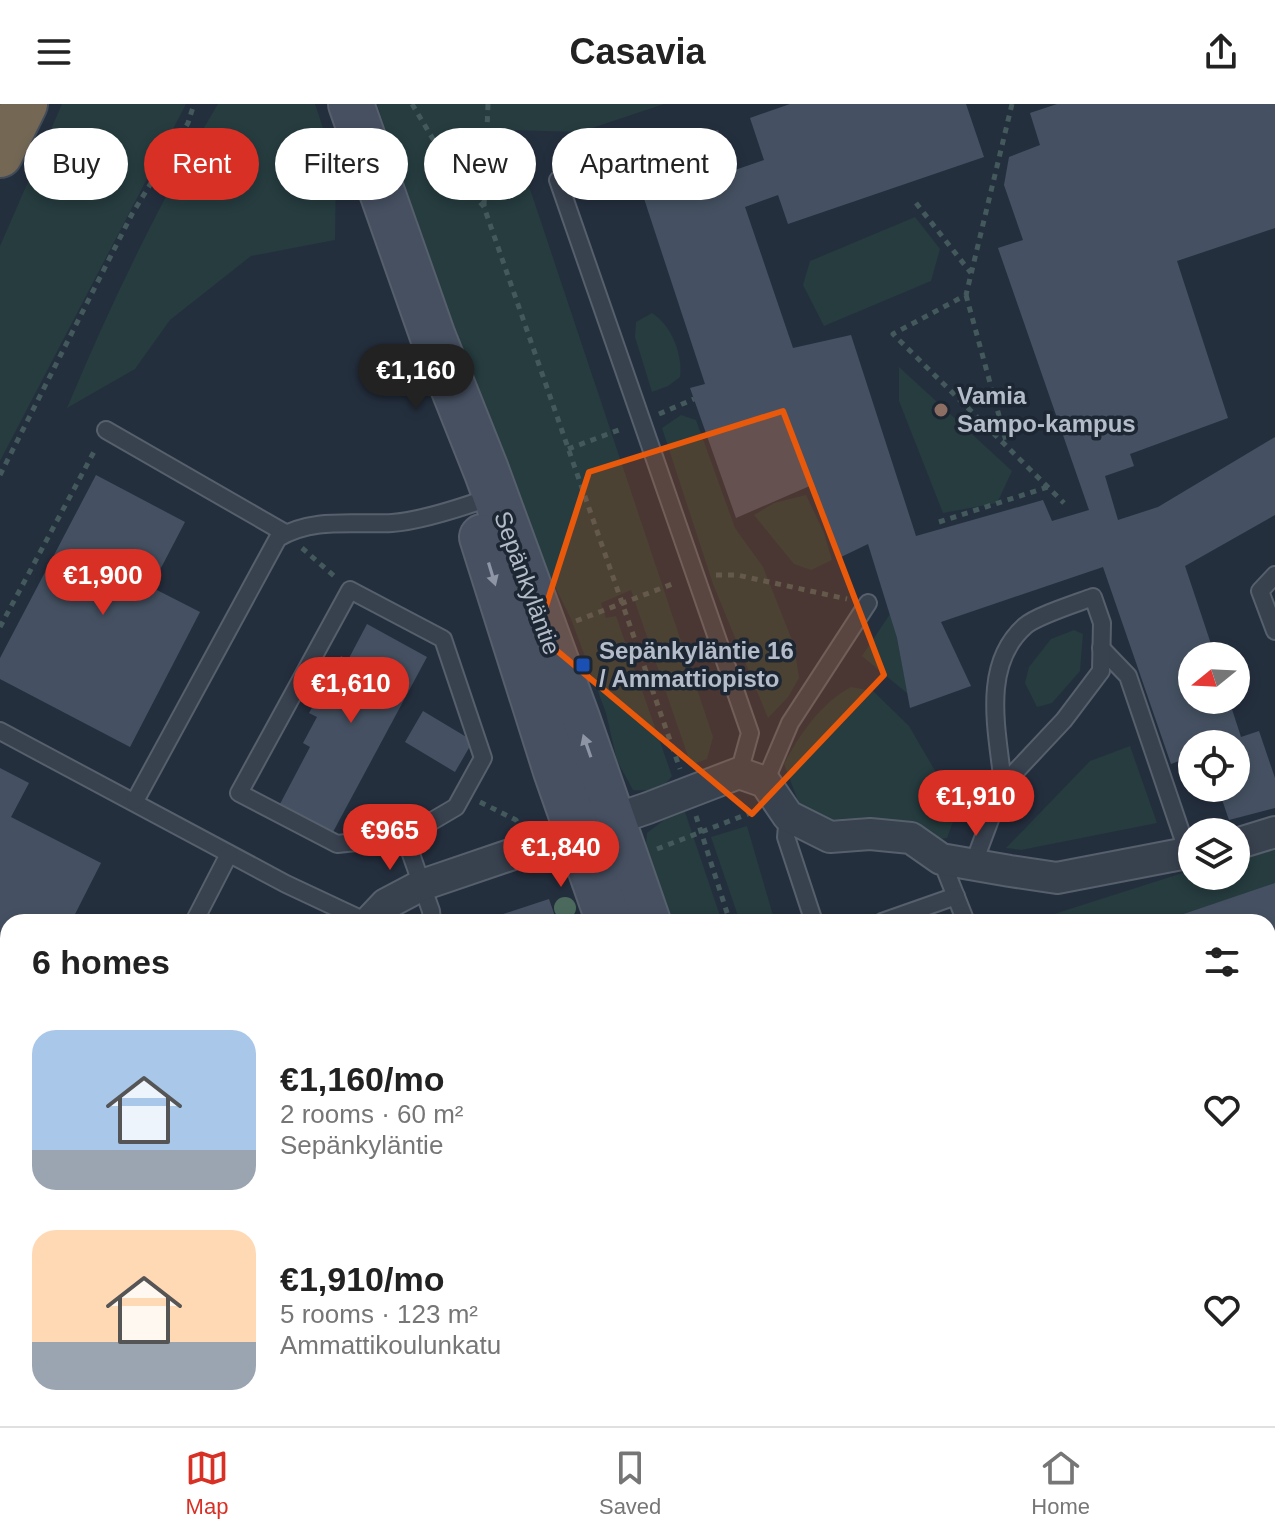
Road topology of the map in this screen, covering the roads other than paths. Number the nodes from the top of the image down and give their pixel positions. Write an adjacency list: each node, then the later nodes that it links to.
1 (8, 104): 4 (highway)
2 (25, 104): 5 (highway)
3 (351, 104): 8 (main road, Sepänkyläntie)
4 (0, 110)
5 (0, 155)
6 (565, 200): 16 (lane)
7 (106, 430): 9 (lane)
8 (485, 500): 9 (lane); 19 (main road, Sepänkyläntie)
9 (285, 533): 17 (lane)
10 (1275, 575): 12 (lane)
11 (868, 603): 16 (lane)
12 (1275, 631)
13 (1101, 648): 15 (lane); 15 (lane); 18 (lane)
14 (0, 731): 17 (lane)
15 (1003, 785): 26 (lane)
16 (768, 793): 19 (street); 25 (street); 35 (lane)
17 (135, 801): 23 (lane)
18 (1178, 818)
19 (594, 826): 27 (street); 33 (main road, Sepänkyläntie); 34 (main road, Sepänkyläntie)
20 (1275, 832): 22 (street)
21 (405, 837): 21 (lane); 27 (lane)
22 (1250, 840)
23 (229, 854): 29 (lane); 30 (lane)
24 (1178, 854): 26 (street)
25 (941, 859): 26 (street); 28 (lane)
26 (973, 865)
27 (422, 885): 31 (street); 32 (lane)
28 (956, 896): 36 (lane); 37 (lane)
29 (198, 914)
30 (352, 914)
31 (376, 914)
32 (430, 914)
33 (608, 914)
34 (645, 914)
35 (811, 914)
36 (905, 914)
37 (963, 914)

